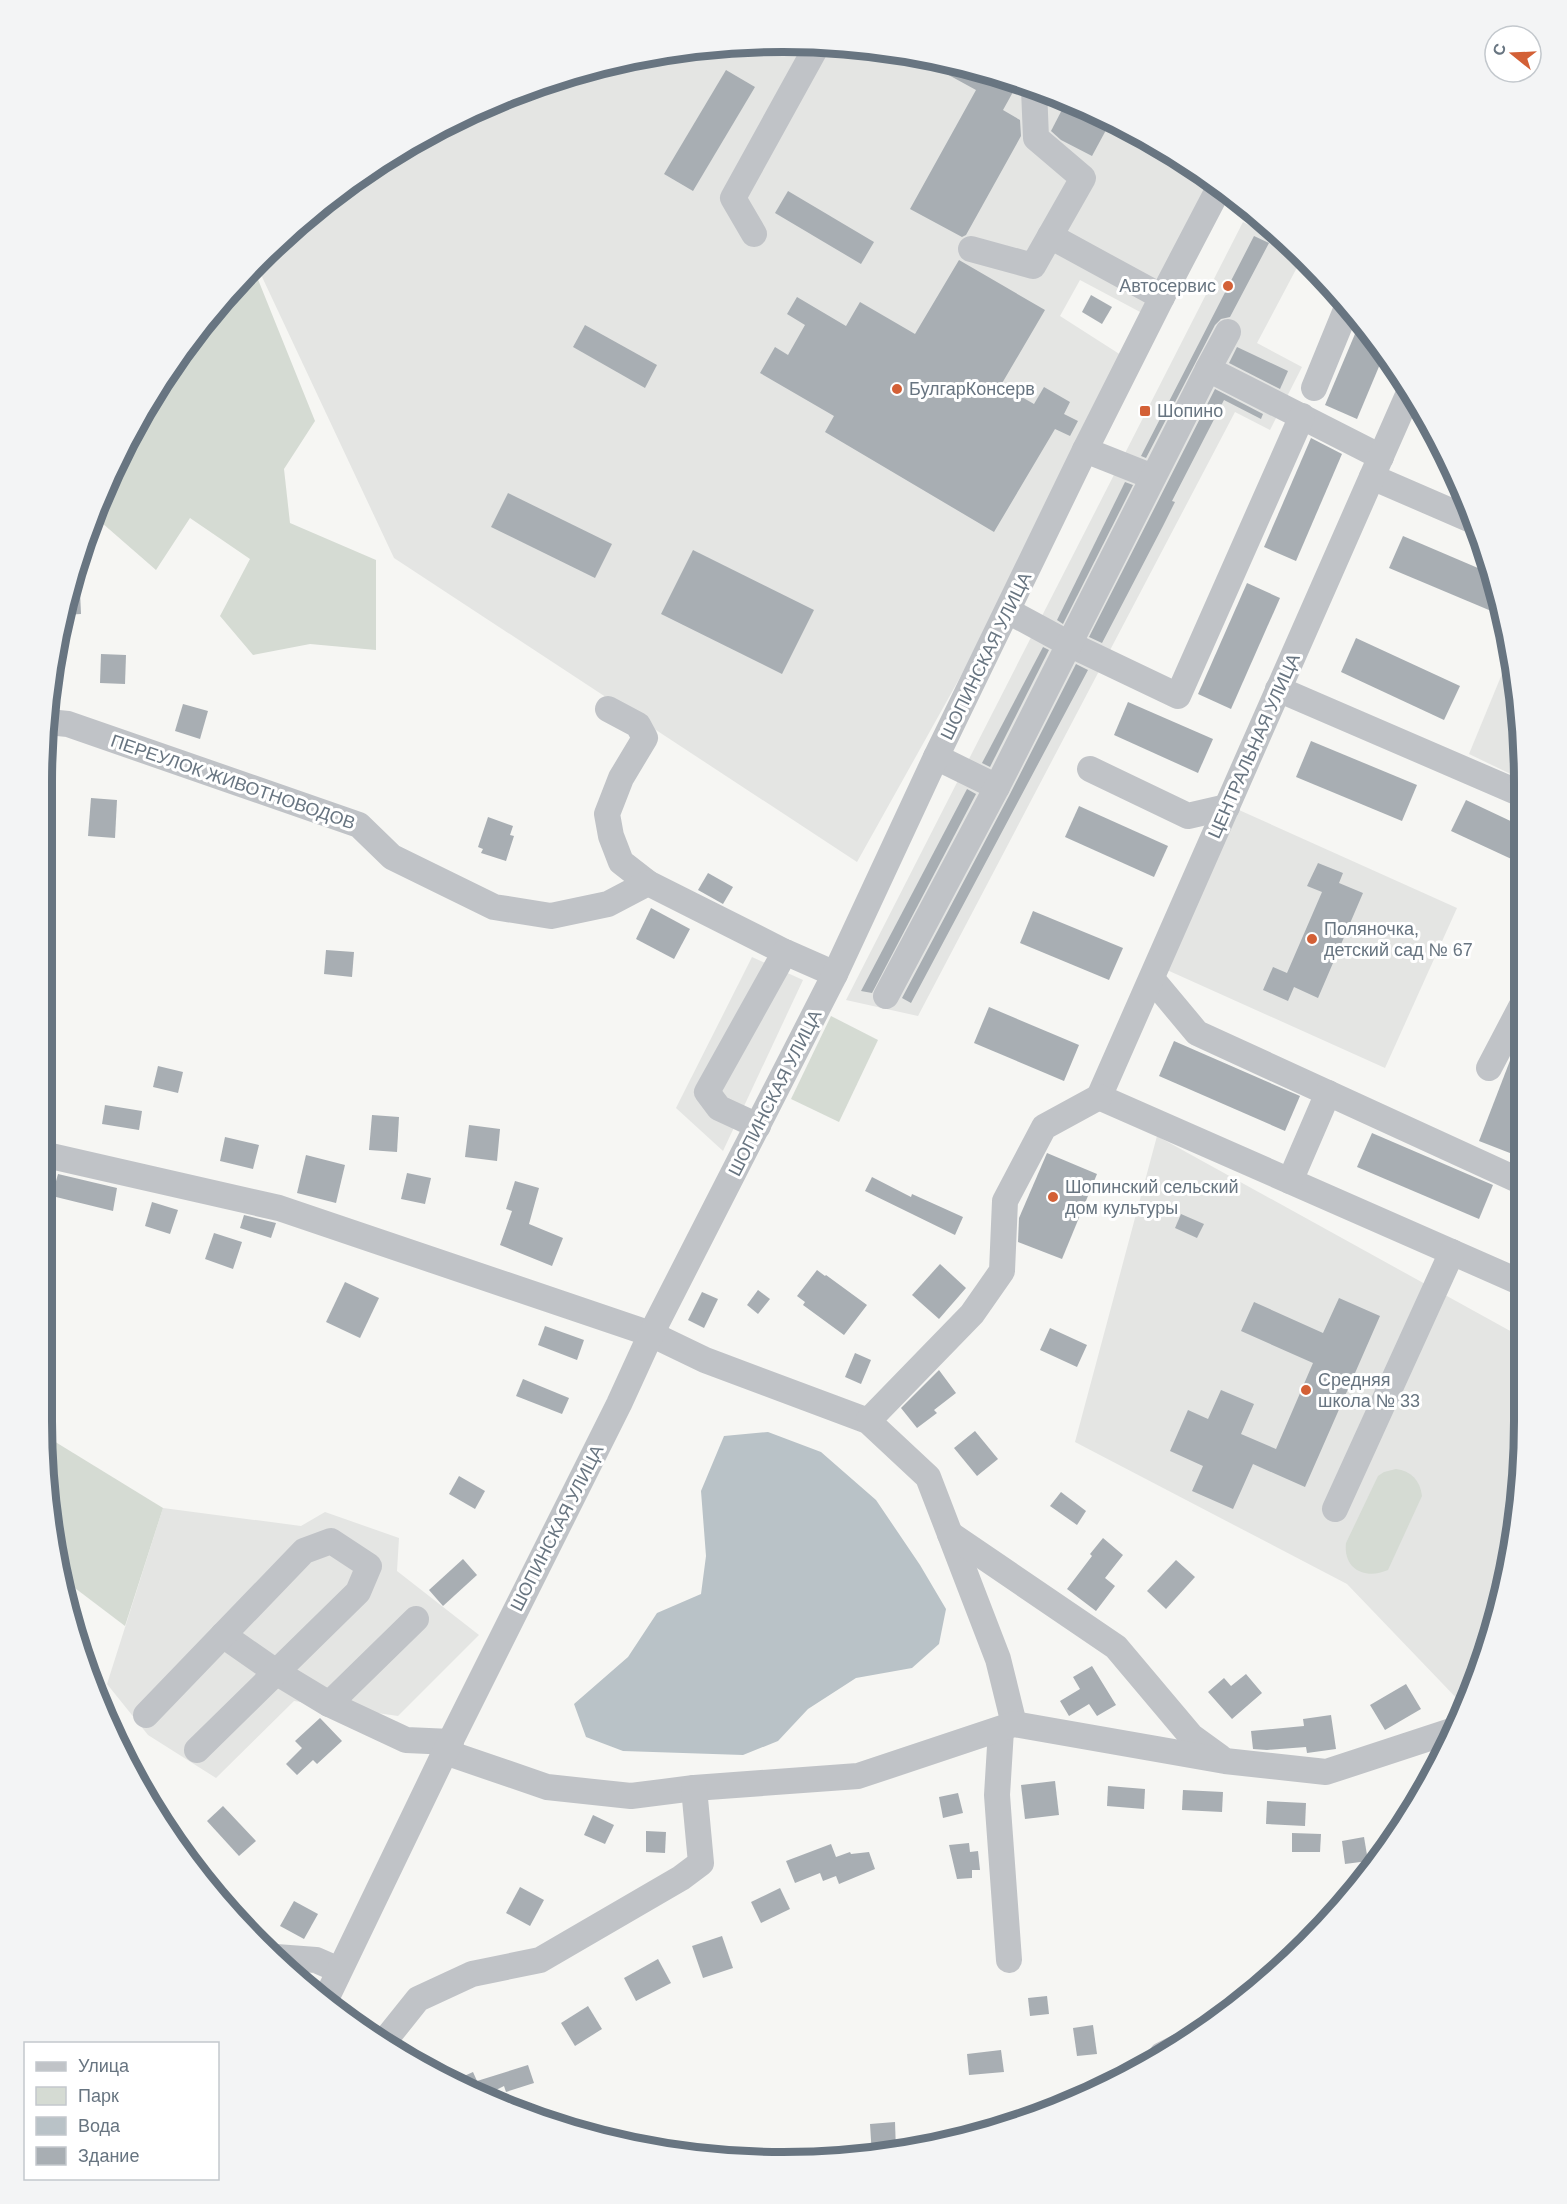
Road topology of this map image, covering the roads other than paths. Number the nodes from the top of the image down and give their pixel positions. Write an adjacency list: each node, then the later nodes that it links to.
1 (813, 53): 4 (street)
2 (1034, 97): 5 (street)
3 (1216, 194): 7 (street, ШОПИНСКАЯ УЛИЦА)
4 (754, 234)
5 (1050, 236): 6 (street); 7 (street)
6 (972, 249)
7 (1162, 297): 14 (street, ШОПИНСКАЯ УЛИЦА)
8 (1344, 315): 11 (street)
9 (1228, 332): 10 (street)
10 (1208, 369): 13 (street); 16 (street)
11 (1314, 388)
12 (1406, 400): 15 (street, ЦЕНТРАЛЬНАЯ УЛИЦА)
13 (1302, 416): 15 (street); 19 (street)
14 (1085, 450): 16 (street); 18 (street, ШОПИНСКАЯ УЛИЦА)
15 (1376, 467): 17 (street); 20 (street, ЦЕНТРАЛЬНАЯ УЛИЦА)
16 (1153, 477): 19 (street)
17 (1463, 515)
18 (1008, 611): 19 (street); 23 (street, ШОПИНСКАЯ УЛИЦА)
19 (1070, 644): 25 (street)
20 (1278, 689): 26 (street); 27 (street, ЦЕНТРАЛЬНАЯ УЛИЦА)
21 (608, 709): 28 (street)
22 (55, 723): 28 (street, ПЕРЕУЛОК ЖИВОТНОВОДОВ)
23 (936, 757): 25 (street); 30 (street, ШОПИНСКАЯ УЛИЦА)
24 (1090, 769): 27 (street)
25 (997, 787): 32 (street)
26 (1514, 791)
27 (1227, 807): 31 (street, ЦЕНТРАЛЬНАЯ УЛИЦА)
28 (648, 883): 29 (street)
29 (785, 952): 30 (street); 37 (street)
30 (835, 974): 37 (street, ШОПИНСКАЯ УЛИЦА)
31 (1152, 979): 35 (street); 36 (street, ЦЕНТРАЛЬНАЯ УЛИЦА)
32 (886, 996)
33 (1514, 1020): 34 (street)
34 (1489, 1068)
35 (1328, 1093): 39 (street); 40 (street)
36 (1100, 1097): 40 (street); 44 (street)
37 (758, 1126): 43 (street, ШОПИНСКАЯ УЛИЦА)
38 (52, 1156): 43 (street)
39 (1514, 1178)
40 (1290, 1181): 41 (street)
41 (1452, 1252): 42 (street); 45 (street)
42 (1514, 1273)
43 (651, 1334): 44 (street); 54 (street, ШОПИНСКАЯ УЛИЦА)
44 (868, 1421): 46 (street)
45 (1335, 1509)
46 (950, 1534): 52 (street); 56 (street)
47 (416, 1619): 50 (street)
48 (223, 1635): 49 (street); 49 (street); 51 (street)
49 (276, 1672): 50 (street); 55 (street)
50 (329, 1704): 54 (street)
51 (146, 1715)
52 (1007, 1727): 56 (street); 57 (street); 59 (street)
53 (1443, 1735): 56 (street)
54 (448, 1747): 57 (street); 60 (street, ШОПИНСКАЯ УЛИЦА)
55 (197, 1749)
56 (1226, 1761)
57 (694, 1788): 62 (street)
58 (289, 1958): 60 (street)
59 (1009, 1960)
60 (339, 1970): 61 (street, ШОПИНСКАЯ УЛИЦА)
61 (329, 1992)
62 (389, 2035)

